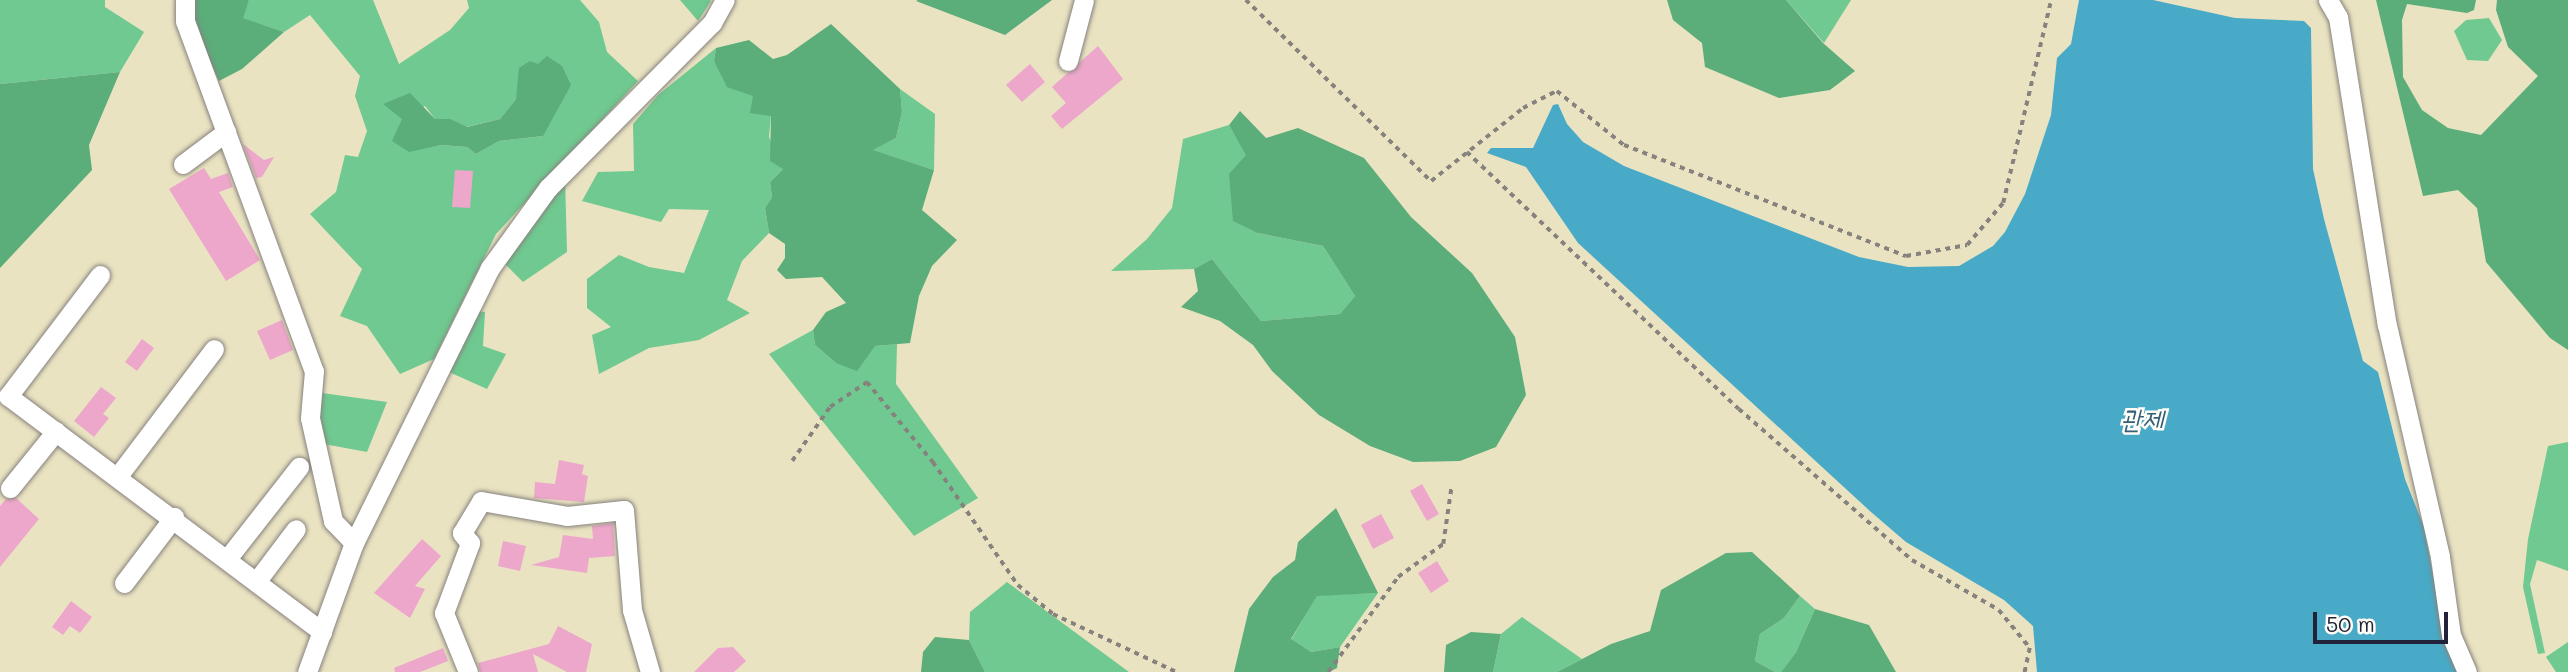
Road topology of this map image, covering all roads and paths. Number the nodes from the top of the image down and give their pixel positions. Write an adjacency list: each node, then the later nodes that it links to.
1 (185, 0): 8 (street)
2 (725, 0): 21 (street)
3 (1084, 0): 7 (street)
4 (1246, 0): 9 (path)
5 (2051, 0): 9 (path)
6 (2328, 0): 32 (street)
7 (1068, 61)
8 (226, 132): 10 (street); 21 (street)
9 (1467, 152): 31 (path)
10 (183, 164)
11 (100, 275): 13 (street)
12 (215, 349): 16 (street)
13 (56, 431): 16 (street); 17 (street)
14 (792, 461): 29 (path)
15 (299, 467): 22 (street)
16 (118, 476): 19 (street)
17 (10, 488)
18 (1451, 489): 30 (path)
19 (174, 517): 22 (street); 24 (street)
20 (296, 529): 23 (street)
21 (354, 543): 25 (street)
22 (227, 559): 23 (street)
23 (256, 582): 25 (street)
24 (124, 583)
25 (322, 632): 26 (street)
26 (307, 672)
27 (468, 672): 28 (street)
28 (650, 672)
29 (1176, 672)
30 (1328, 672)
31 (2025, 672)
32 (2467, 672)

